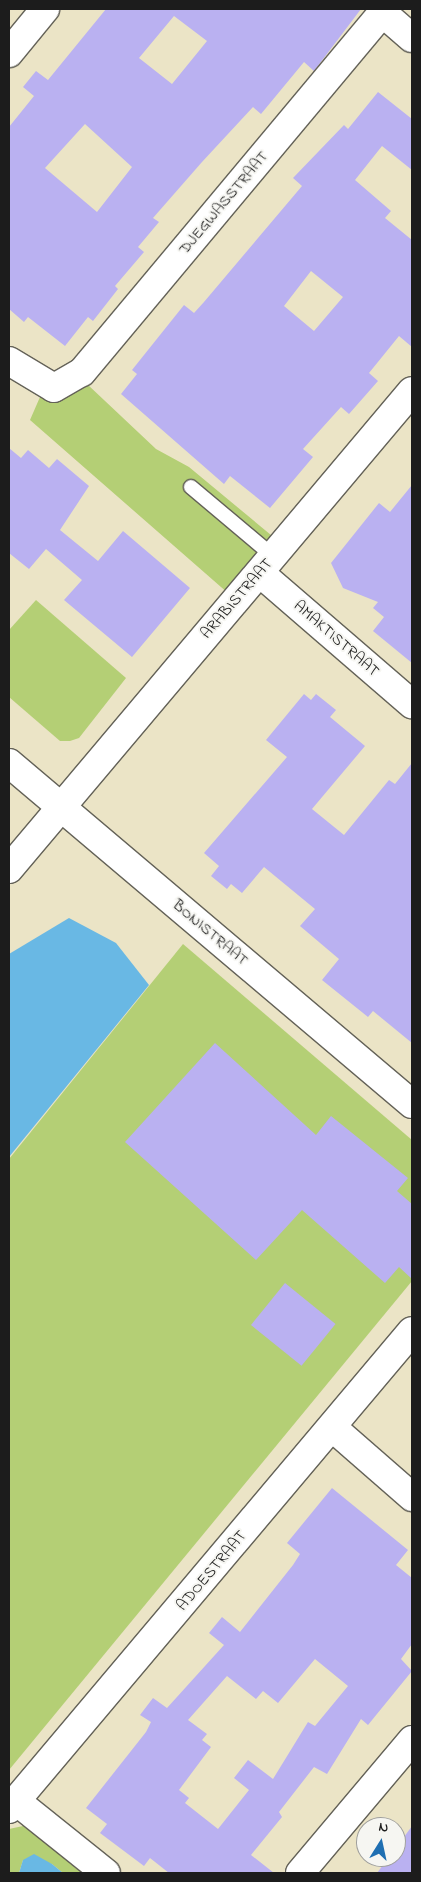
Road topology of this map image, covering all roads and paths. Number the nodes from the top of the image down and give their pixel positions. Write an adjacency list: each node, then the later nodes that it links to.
1 (45, 9): 4 (street)
2 (385, 11): 3 (street); 5 (street, DJEGWASSTRAAT)
3 (412, 38)
4 (9, 52)
5 (9, 361)
6 (412, 391): 8 (street, ARABISTRAAT)
7 (191, 487): 8 (lane)
8 (267, 565): 9 (street, AMAKTISTRAAT); 11 (street, ARABISTRAAT)
9 (412, 704)
10 (9, 763): 11 (street, BONISTRAAT)
11 (59, 805): 12 (street, ARABISTRAAT); 13 (street, BONISTRAAT)
12 (9, 869)
13 (412, 1104)
14 (412, 1331): 15 (street, ADOESTRAAT)
15 (333, 1428): 16 (street); 18 (street, ADOESTRAAT)
16 (412, 1497)
17 (412, 1740): 20 (street)
18 (13, 1805): 19 (street)
19 (106, 1873)
20 (300, 1873)

